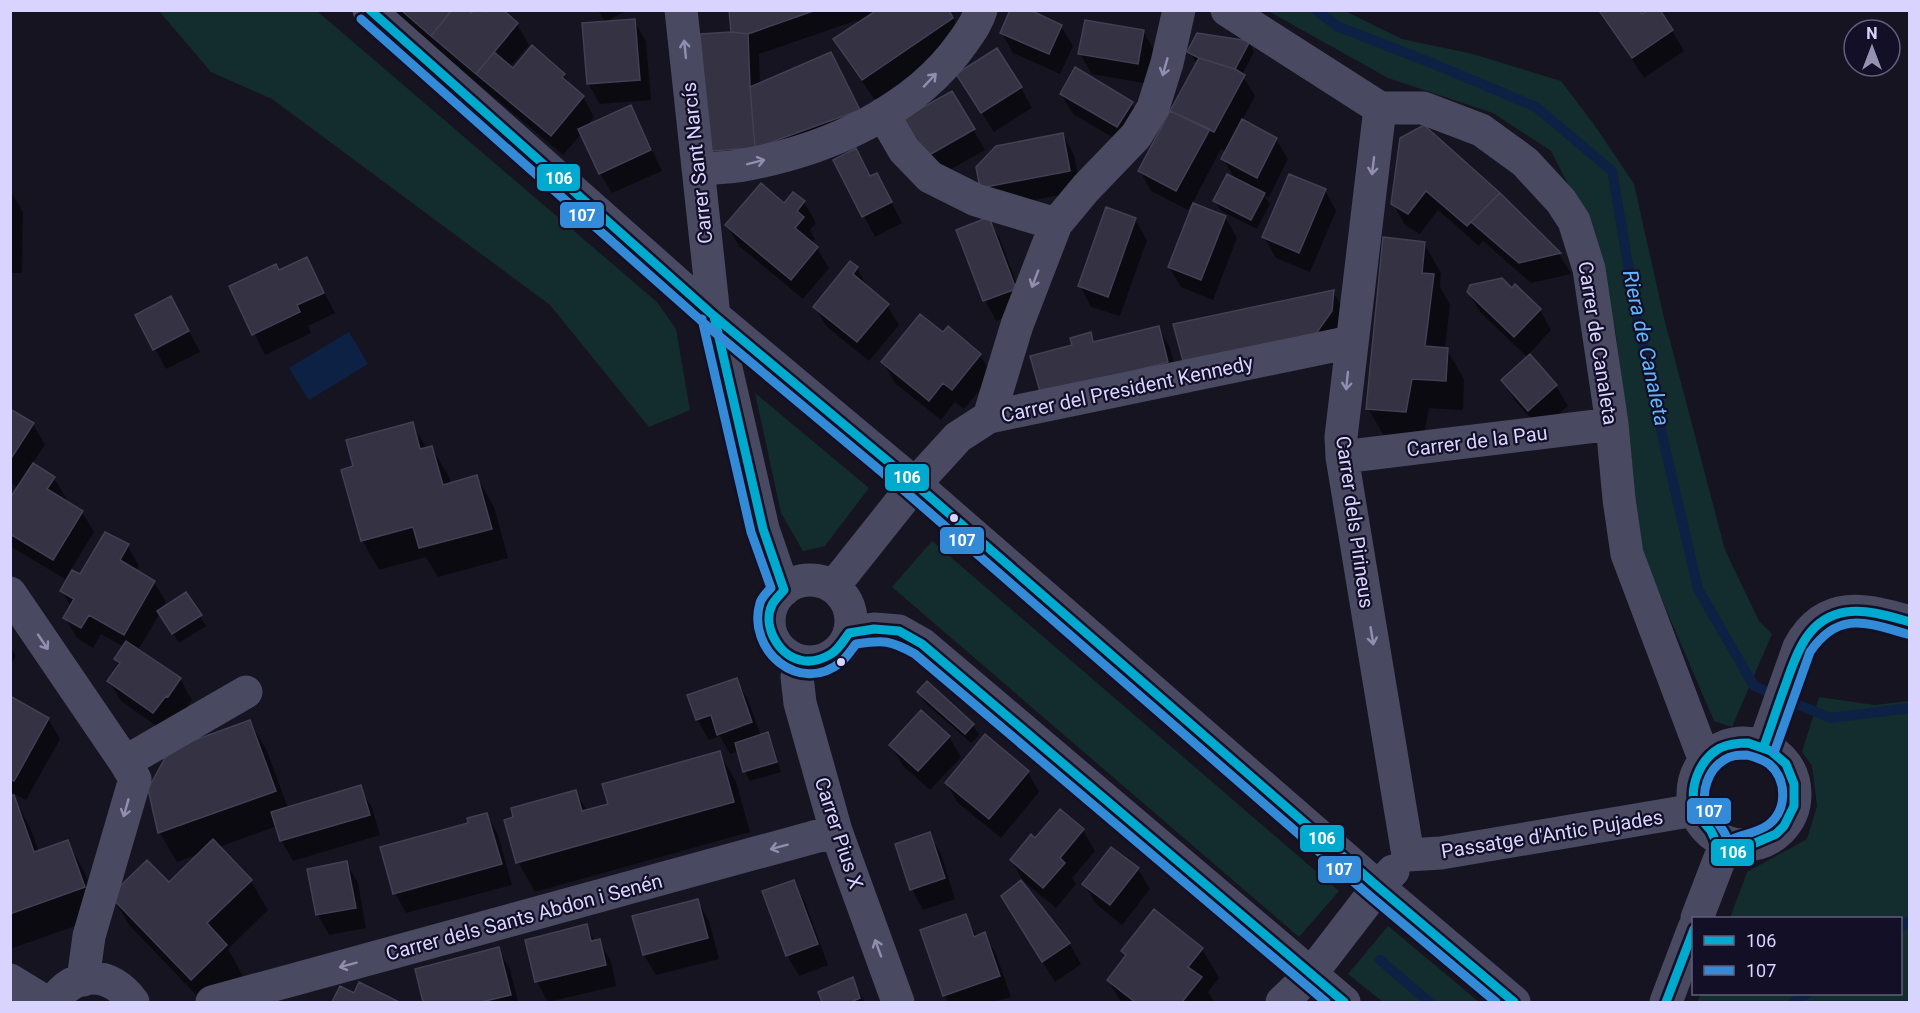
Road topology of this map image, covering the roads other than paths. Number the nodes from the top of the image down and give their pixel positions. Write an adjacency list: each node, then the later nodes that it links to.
1 (369, 10): 10 (street)
2 (681, 10): 8 (street, Carrer Sant Narcís, one-way to 2)
3 (981, 10): 7 (street, one-way to 3)
4 (1179, 10): 9 (street, one-way to 9)
5 (1227, 10): 6 (street)
6 (1380, 108): 11 (street, Carrer dels Pirineus, one-way to 11); 13 (street, Carrer de Canaleta)
7 (883, 114): 8 (street, one-way to 7); 9 (street)
8 (698, 169): 10 (street, Carrer Sant Narcís)
9 (1056, 224): 12 (street, one-way to 12)
10 (714, 316): 15 (street); 17 (street)
11 (1351, 342): 12 (street, Carrer del President Kennedy); 14 (street, Carrer dels Pirineus, one-way to 14)
12 (989, 417): 15 (street, Carrer del President Kennedy)
13 (1612, 424): 14 (street, Carrer de la Pau); 24 (street, Carrer de Canaleta)
14 (1342, 457): 28 (street, Carrer dels Pirineus, one-way to 28)
15 (915, 484): 16 (street, Carrer del President Kennedy); 29 (street)
16 (833, 587): 17 (street); 20 (street)
17 (784, 590): 21 (street)
18 (10, 593): 25 (street, one-way to 25)
19 (1910, 622): 23 (street)
20 (849, 633): 21 (street); 32 (street)
21 (801, 661): 26 (street, Carrer Pius X)
22 (246, 692): 25 (street)
23 (1764, 746): 24 (street); 27 (street)
24 (1705, 761): 27 (street)
25 (125, 762): 34 (street, one-way to 34)
26 (836, 831): 38 (street, Carrer dels Sants Abdon i Senén, one-way to 38); 39 (street, Carrer Pius X, one-way to 26)
27 (1709, 834): 28 (street, Passatge d'Antic Pujades); 30 (street)
28 (1408, 855): 29 (street)
29 (1378, 887): 32 (street); 42 (street)
30 (1697, 917)
31 (1692, 933): 43 (street)
32 (1311, 974): 40 (street); 41 (street)
33 (10, 980): 35 (street)
34 (83, 980): 36 (street); 37 (street)
35 (46, 1002)
36 (53, 1002)
37 (133, 1002)
38 (212, 1002)
39 (898, 1002)
40 (1282, 1002)
41 (1344, 1002)
42 (1514, 1002)
43 (1666, 1002)

